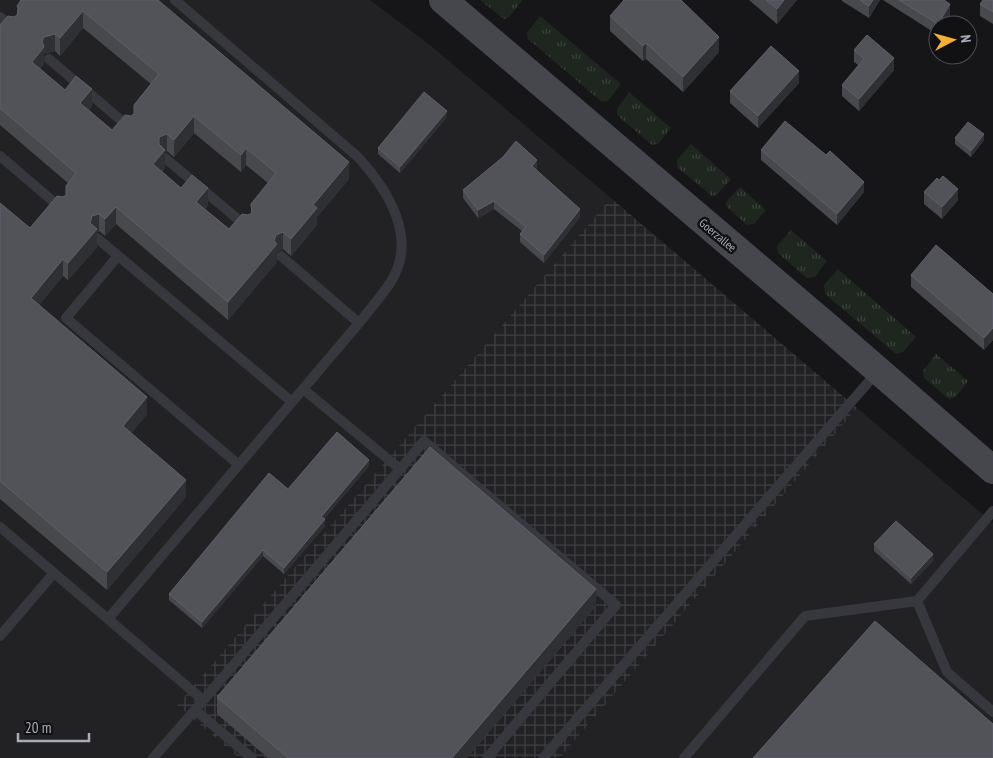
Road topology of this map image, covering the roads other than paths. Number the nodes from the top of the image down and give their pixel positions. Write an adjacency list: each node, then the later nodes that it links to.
1 (174, 0): 14 (lane)
2 (443, 0): 15 (main road, Goerzallee)
3 (0, 18): 4 (lane)
4 (12, 28)
5 (49, 59): 6 (lane)
6 (129, 127)
7 (0, 156): 9 (lane)
8 (165, 158): 10 (lane)
9 (61, 208)
10 (246, 226)
11 (98, 238): 12 (lane)
12 (118, 256): 17 (lane); 18 (lane)
13 (281, 256): 14 (lane)
14 (359, 323): 16 (lane)
15 (878, 371): 20 (main road, Goerzallee); 33 (lane)
16 (303, 389): 17 (lane); 19 (lane)
17 (292, 402): 18 (lane)
18 (238, 465): 25 (lane)
19 (400, 469): 27 (lane); 32 (lane)
20 (993, 470)
21 (993, 512): 24 (lane)
22 (0, 527): 23 (lane)
23 (54, 573): 25 (lane); 26 (lane)
24 (917, 601): 29 (lane); 34 (lane)
25 (108, 619): 27 (lane)
26 (0, 636)
27 (203, 700): 28 (lane)
28 (195, 710): 30 (lane); 31 (lane)
29 (993, 712)
30 (153, 758)
31 (252, 758)
32 (487, 758)
33 (543, 758)
34 (684, 758)

